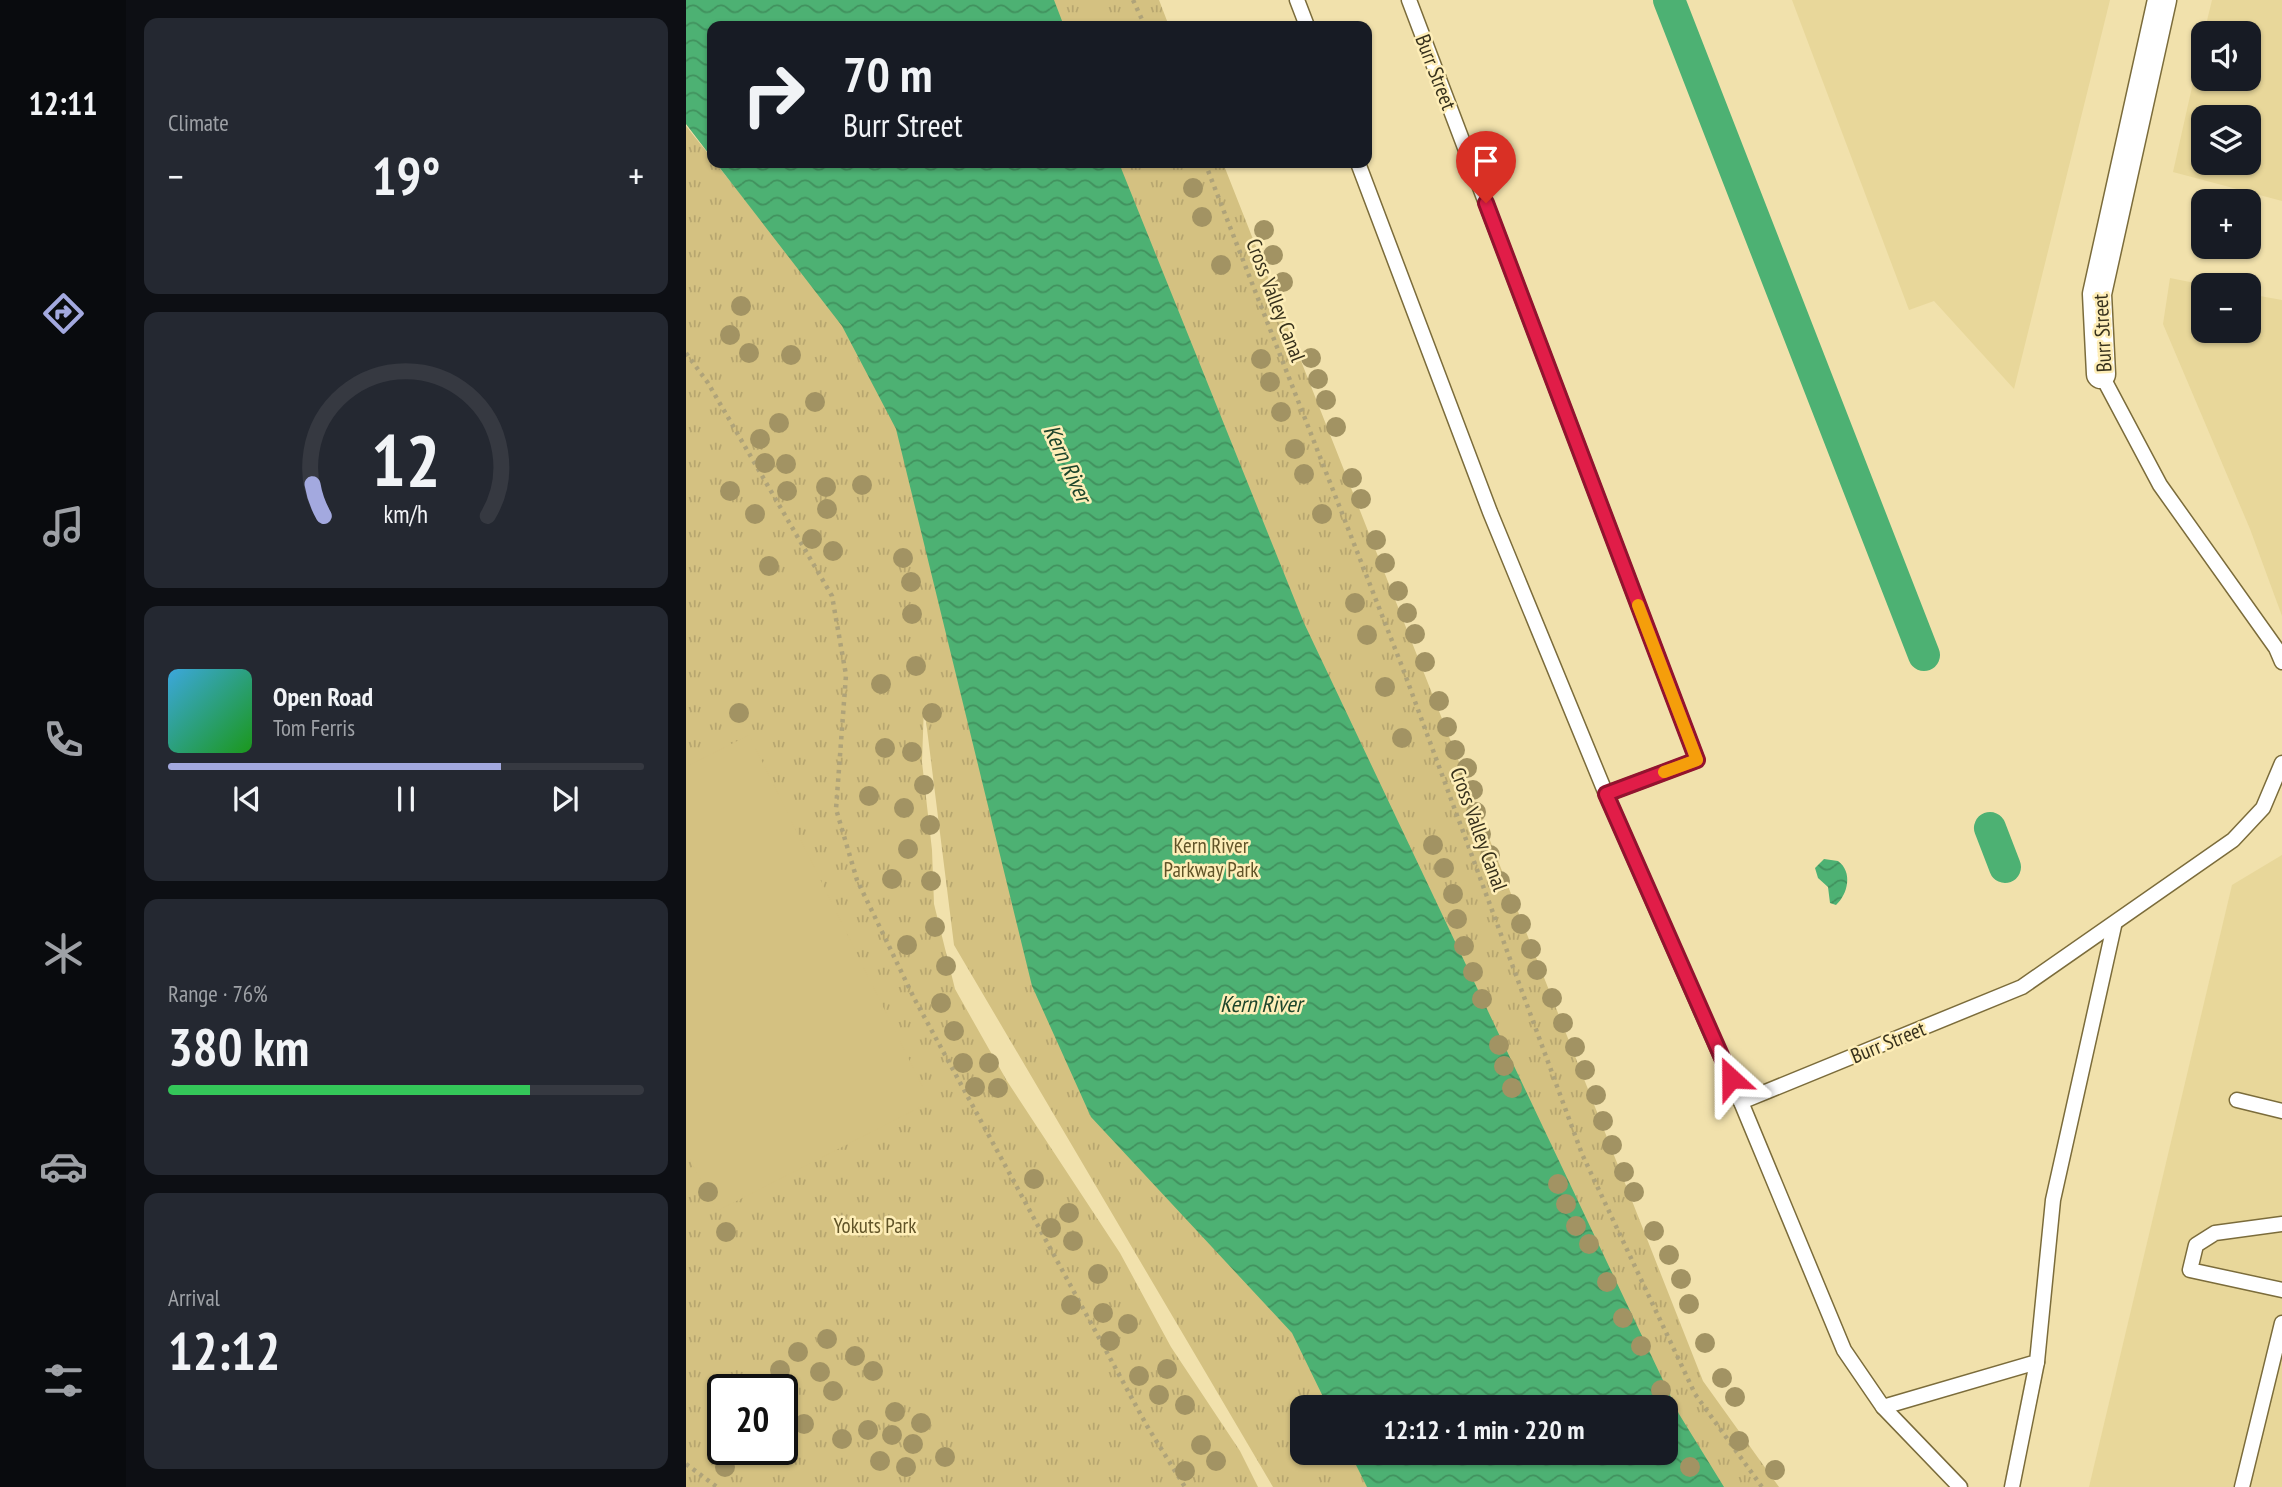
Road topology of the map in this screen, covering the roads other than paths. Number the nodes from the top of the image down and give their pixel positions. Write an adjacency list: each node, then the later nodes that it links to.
1 (1297, 0): 4 (lane)
2 (1409, 0): 9 (lane, Burr Street)
3 (2162, 0): 6 (street, Burr Street)
4 (1305, 21)
5 (1360, 168): 9 (lane)
6 (2101, 374): 7 (lane, Burr Street)
7 (2282, 662)
8 (2282, 763): 10 (lane, Burr Street)
9 (1606, 794): 12 (lane)
10 (2114, 926): 12 (lane, Burr Street); 17 (lane)
11 (2237, 1100): 13 (lane)
12 (1741, 1102): 18 (lane)
13 (2282, 1111)
14 (2282, 1224): 15 (lane)
15 (2282, 1290)
16 (2282, 1323): 21 (lane)
17 (2037, 1362): 18 (lane); 20 (lane)
18 (1883, 1408): 19 (lane)
19 (1960, 1487)
20 (2012, 1487)
21 (2242, 1487)

